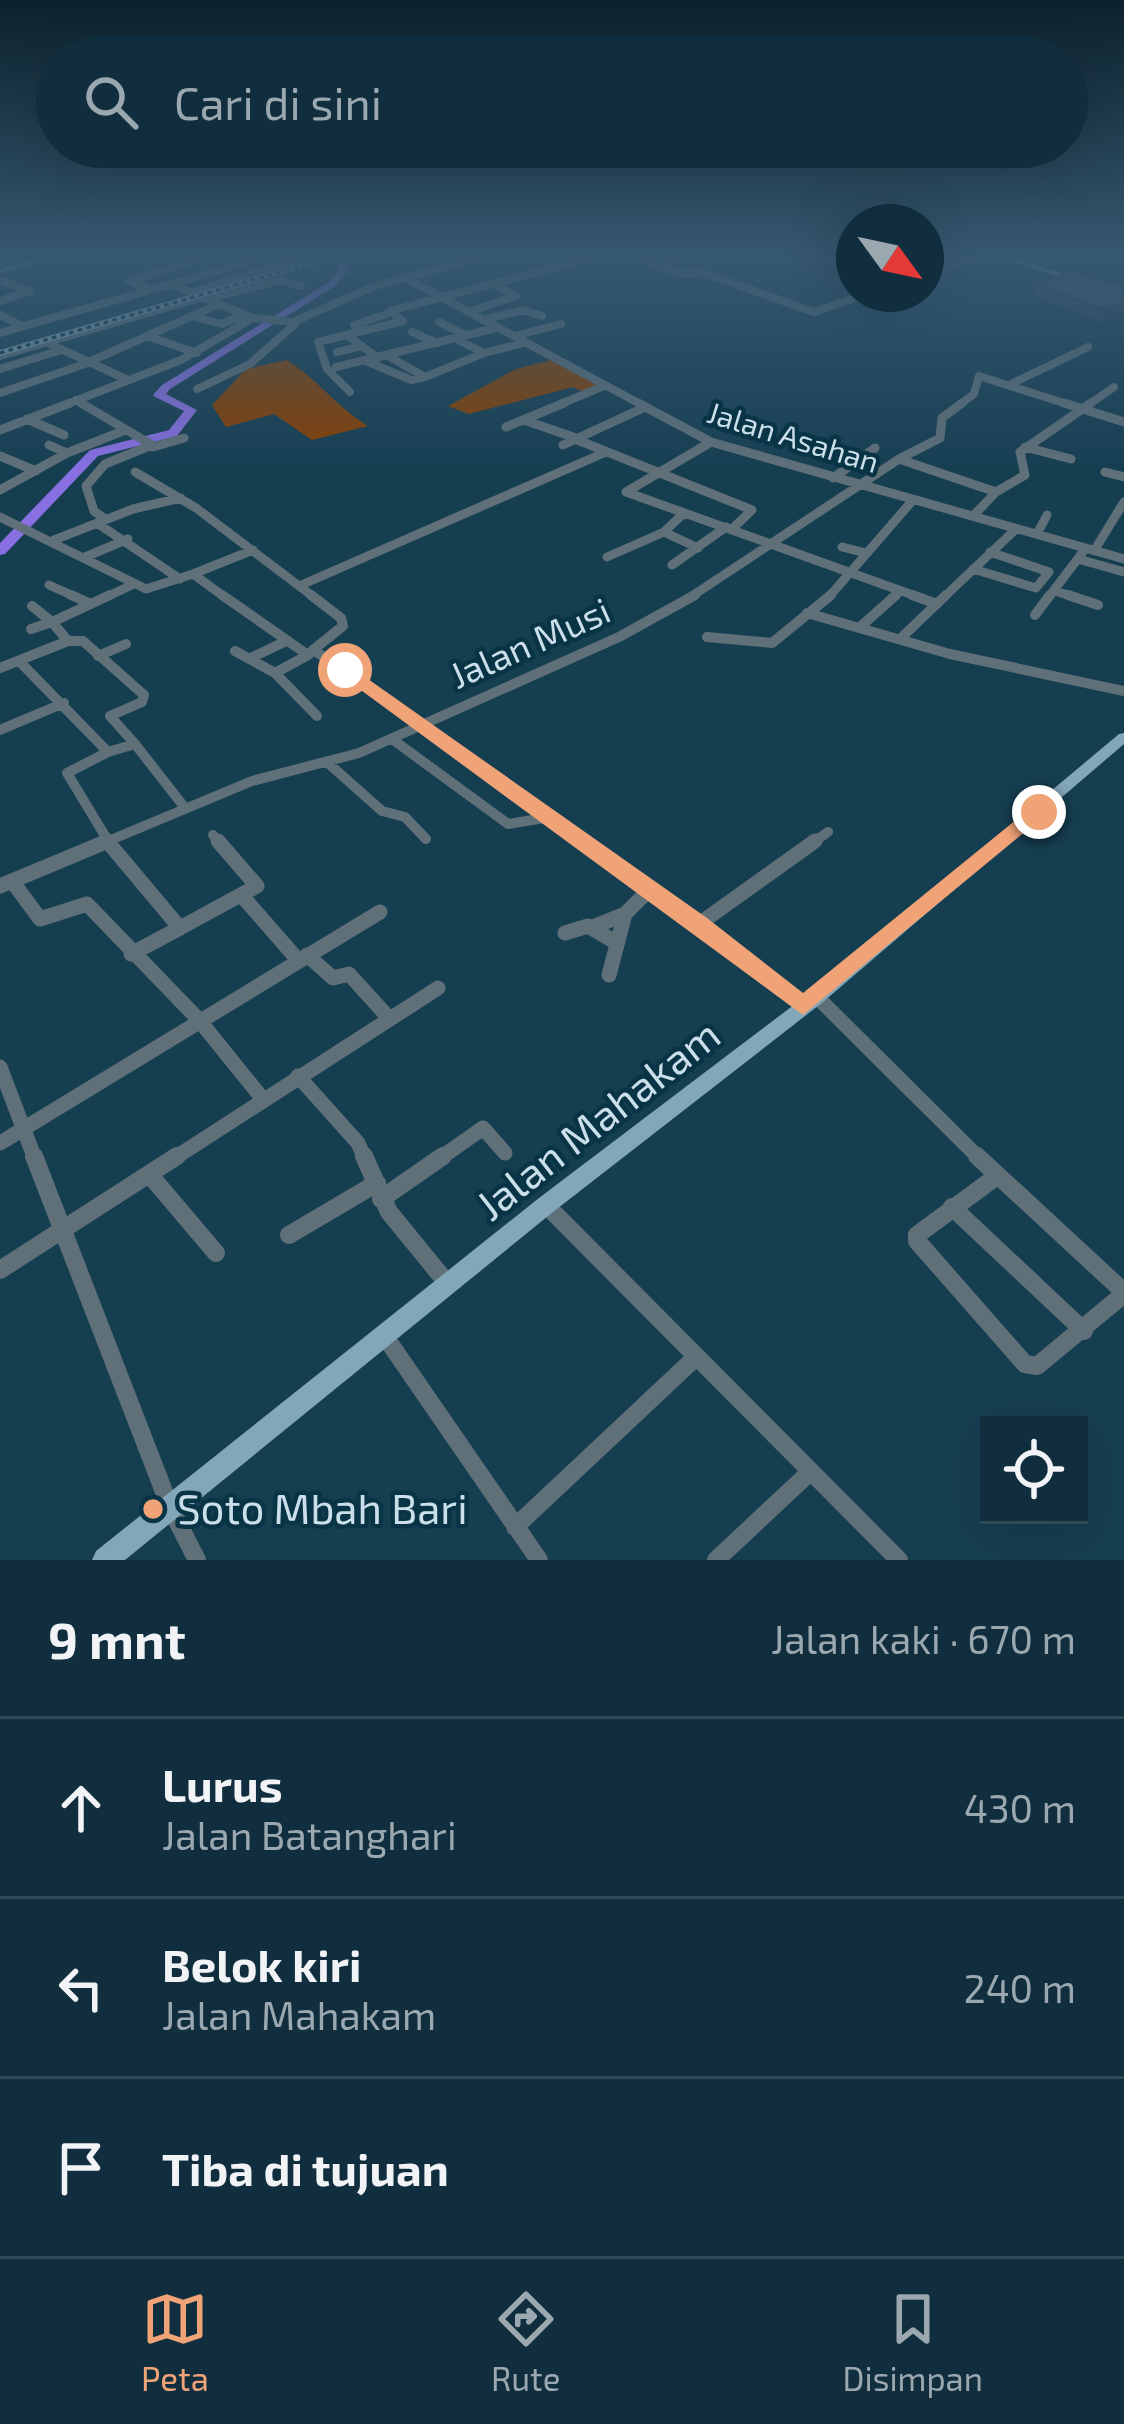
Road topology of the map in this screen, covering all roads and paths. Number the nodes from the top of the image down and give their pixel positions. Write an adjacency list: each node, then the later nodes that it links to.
1 (89, 327): 20 (street)
2 (97, 327): 17 (street)
3 (165, 327): 11 (street)
4 (236, 327): 25 (street)
5 (291, 327): 40 (street)
6 (382, 327): 13 (street)
7 (450, 327): 12 (street)
8 (550, 327): 14 (street)
9 (497, 328): 12 (street); 14 (street, Jalan Asahan)
10 (412, 332): 19 (street)
11 (146, 335): 25 (street); 31 (street)
12 (466, 335): 15 (street)
13 (348, 336): 21 (street); 42 (street)
14 (514, 336): 18 (street, Jalan Asahan)
15 (454, 338): 19 (street); 27 (street)
16 (13, 340): 20 (street)
17 (47, 342): 24 (street); 28 (street)
18 (525, 342): 27 (street); 37 (street, Jalan Asahan)
19 (437, 343): 22 (street)
20 (24, 345): 28 (street)
21 (362, 346): 26 (street); 29 (street)
22 (420, 347): 29 (street); 32 (street)
23 (1088, 347): 38 (street)
24 (62, 350): 31 (street); 34 (street)
25 (197, 352): 36 (street)
26 (337, 352)
27 (484, 353): 32 (street)
28 (0, 354)
29 (383, 357): 30 (street); 35 (street)
30 (365, 361): 33 (street); 35 (street)
31 (86, 362): 36 (street); 41 (street)
32 (457, 362): 35 (street)
33 (336, 367)
34 (0, 371): 41 (street)
35 (425, 376)
36 (129, 380): 43 (street)
37 (604, 386): 46 (street, Jalan Asahan); 48 (street)
38 (1009, 386): 45 (street); 66 (street, Jalan Musi)
39 (1114, 387): 45 (street)
40 (197, 389)
41 (14, 390)
42 (350, 392)
43 (76, 400): 47 (street); 52 (street)
44 (618, 406): 46 (street)
45 (1078, 408): 49 (street); 61 (street)
46 (638, 410): 56 (street); 57 (street, Jalan Asahan)
47 (28, 419): 51 (street); 54 (street)
48 (523, 420): 50 (street); 56 (street)
49 (1124, 422)
50 (506, 427)
51 (4, 429): 53 (street)
52 (123, 431): 59 (street); 64 (street)
53 (25, 434)
54 (64, 435)
55 (184, 438): 59 (street)
56 (575, 439): 60 (street); 63 (street)
57 (711, 442): 71 (street); 73 (street, Jalan Asahan)
58 (49, 445): 64 (street)
59 (150, 445): 84 (street)
60 (563, 446)
61 (1025, 447): 67 (street); 76 (street)
62 (875, 448): 73 (street)
63 (606, 452): 71 (street); 110 (street)
64 (67, 453): 68 (street)
65 (0, 456): 68 (street)
66 (899, 459): 74 (street, Jalan Musi); 76 (street)
67 (1072, 459)
68 (36, 471): 75 (street)
69 (135, 472): 77 (street)
70 (1105, 472): 72 (street)
71 (653, 473): 80 (street); 85 (street)
72 (1124, 477)
73 (833, 478): 74 (street, Jalan Asahan)
74 (859, 485): 78 (street, Jalan Asahan); 91 (street, Jalan Musi)
75 (8, 490)
76 (991, 490): 82 (street)
77 (181, 498): 84 (street); 95 (street)
78 (913, 500): 82 (street, Jalan Asahan); 97 (street)
79 (1124, 502): 94 (street)
80 (684, 512): 85 (street); 87 (street)
81 (1047, 515): 88 (street)
82 (973, 516): 86 (street, Jalan Asahan)
83 (0, 517): 90 (street)
84 (101, 521): 89 (street); 90 (street)
85 (729, 528): 91 (street); 92 (street)
86 (1016, 529): 88 (street, Jalan Asahan); 96 (street)
87 (664, 532): 92 (street); 99 (street)
88 (1037, 534): 94 (street, Jalan Asahan)
89 (128, 539): 98 (street); 107 (street)
90 (53, 541): 98 (street)
91 (774, 547): 106 (street); 137 (street, Jalan Musi)
92 (698, 548): 102 (street)
93 (842, 548): 97 (street)
94 (1090, 549): 100 (street); 101 (street, Jalan Asahan)
95 (254, 550): 105 (street); 110 (street)
96 (991, 552): 103 (street); 103 (street)
97 (866, 553): 106 (street)
98 (85, 557): 109 (street)
99 (607, 557)
100 (1078, 559): 104 (street); 111 (street)
101 (1124, 559)
102 (672, 566)
103 (973, 569): 114 (street)
104 (1124, 572)
105 (193, 574): 107 (street); 125 (street)
106 (850, 574): 112 (street); 117 (street)
107 (180, 579): 109 (street)
108 (49, 585): 113 (street)
109 (128, 586): 113 (street)
110 (299, 586): 128 (street)
111 (1055, 591): 115 (street); 118 (street)
112 (899, 592): 114 (street); 121 (street)
113 (95, 602): 119 (street)
114 (937, 604): 123 (street)
115 (1098, 604)
116 (32, 606): 119 (street)
117 (808, 614): 121 (street); 122 (street)
118 (1035, 615)
119 (52, 622): 120 (street); 124 (street)
120 (31, 628)
121 (859, 628): 123 (street)
122 (707, 637)
123 (901, 638): 134 (street)
124 (68, 641): 129 (street); 131 (street)
125 (284, 642): 128 (street); 130 (street)
126 (126, 644): 129 (street)
127 (235, 651): 130 (street)
128 (310, 653): 133 (street); 137 (street)
129 (98, 656): 141 (street)
130 (251, 658): 133 (street)
131 (19, 661): 132 (street); 135 (street)
132 (1, 666)
133 (275, 673): 136 (street)
134 (1124, 691)
135 (64, 703): 138 (street); 142 (street)
136 (317, 716)
137 (422, 725): 140 (street, Jalan Musi); 145 (street)
138 (0, 730)
139 (1124, 737): 164 (main road, Jalan Mahakam)
140 (392, 739): 143 (street, Jalan Musi); 145 (street)
141 (135, 744): 142 (street); 144 (street)
142 (108, 752): 149 (street)
143 (328, 763): 144 (street, Jalan Musi); 148 (street)
144 (185, 808): 149 (street, Jalan Musi)
145 (550, 818): 151 (street)
146 (828, 832): 155 (street)
147 (213, 835): 152 (street)
148 (426, 839)
149 (108, 842): 150 (street, Jalan Musi); 157 (street)
150 (6, 884): 160 (street)
151 (650, 889): 154 (street); 155 (street)
152 (243, 897): 157 (street); 161 (street)
153 (380, 912): 161 (street)
154 (625, 914): 156 (street); 159 (street)
155 (699, 924): 164 (street)
156 (592, 927): 158 (street); 159 (street)
157 (180, 928): 160 (street)
158 (565, 933)
159 (616, 943): 162 (street)
160 (130, 953): 166 (street)
161 (302, 957): 165 (street); 166 (street)
162 (609, 975)
163 (438, 988): 165 (street)
164 (810, 1002): 174 (street); 176 (main road, Jalan Mahakam)
165 (388, 1017): 168 (street)
166 (199, 1020): 169 (street); 170 (street)
167 (0, 1067): 170 (street)
168 (298, 1076): 169 (street); 175 (street)
169 (262, 1098): 173 (street)
170 (22, 1131): 171 (street); 178 (street)
171 (0, 1143)
172 (505, 1154): 175 (street)
173 (149, 1174): 178 (street); 180 (street)
174 (997, 1176): 177 (street); 183 (street)
175 (379, 1191): 179 (street); 182 (street)
176 (546, 1205): 182 (main road, Jalan Mahakam); 186 (street)
177 (952, 1208): 184 (street); 184 (street)
178 (64, 1229): 181 (street); 188 (street)
179 (289, 1235)
180 (215, 1253)
181 (0, 1270)
182 (447, 1283): 185 (main road, Jalan Mahakam)
183 (1124, 1293): 184 (street)
184 (1084, 1331)
185 (384, 1334): 188 (main road, Jalan Mahakam); 189 (street)
186 (695, 1358): 187 (street); 189 (street)
187 (808, 1474): 193 (street); 194 (street)
188 (170, 1508): 190 (main road, Jalan Mahakam); 191 (street)
189 (515, 1527): 192 (street)
190 (105, 1560)
191 (197, 1560)
192 (539, 1560)
193 (716, 1560)
194 (899, 1560)

